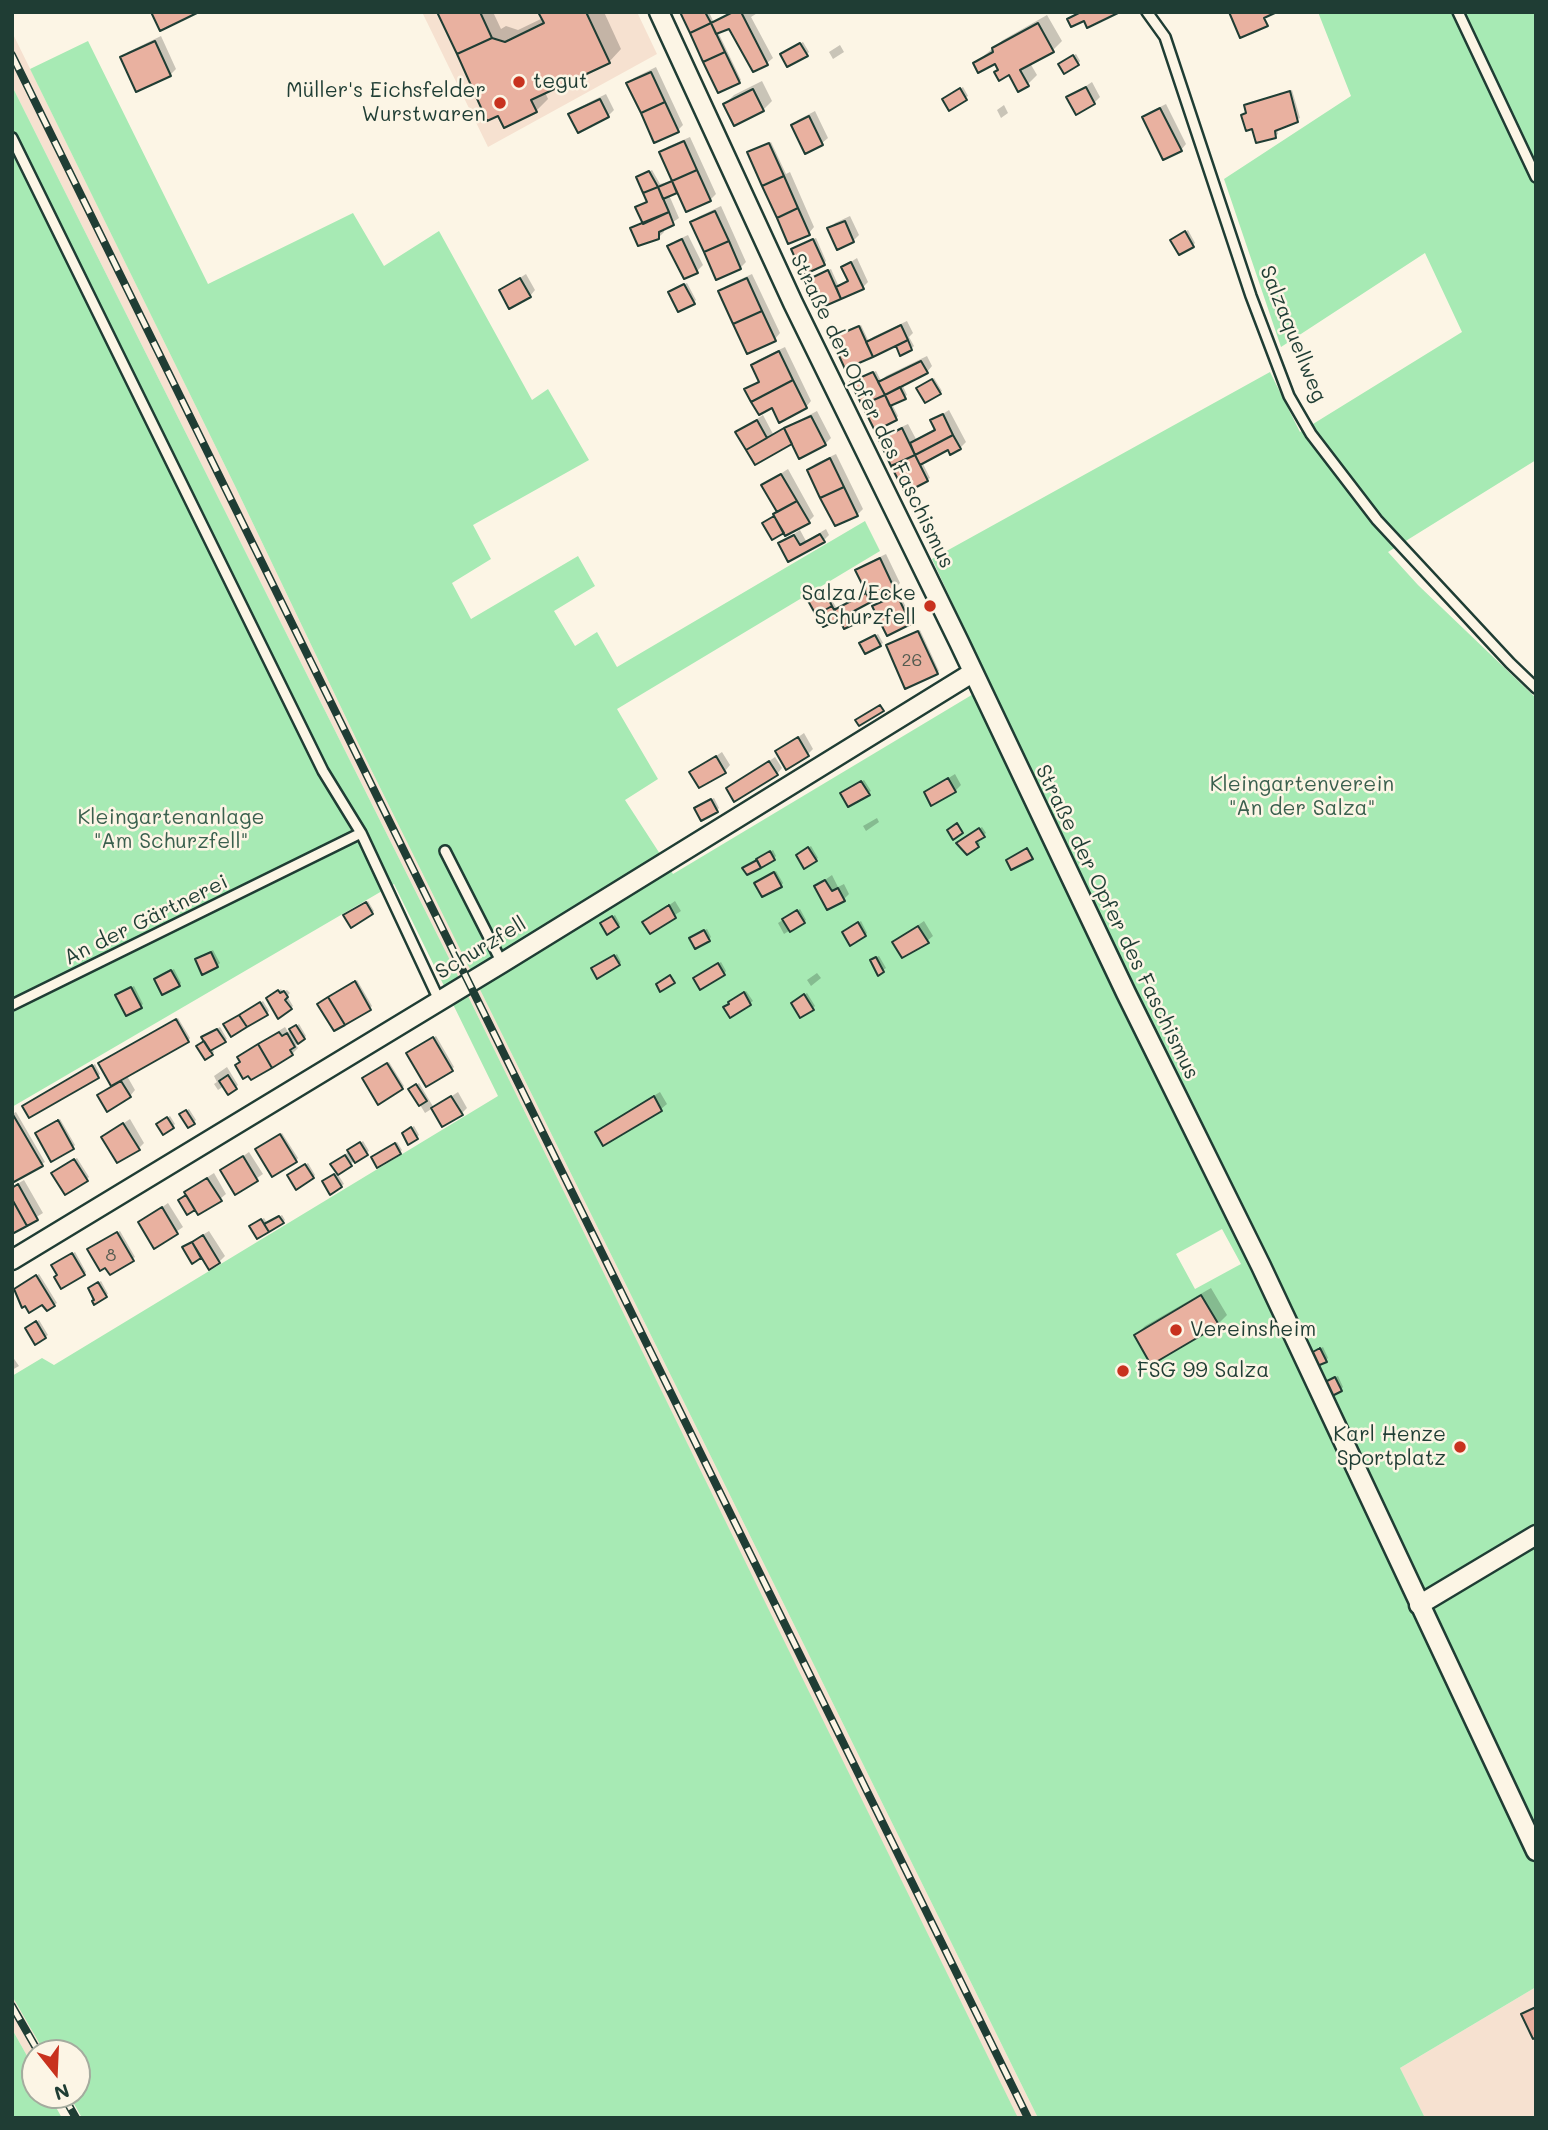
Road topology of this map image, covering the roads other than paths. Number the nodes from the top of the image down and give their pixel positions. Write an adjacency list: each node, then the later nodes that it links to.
1 (659, 12): 6 (street, Straße der Opfer des Faschismus)
2 (1147, 12): 7 (lane, Salzaquellweg)
3 (1458, 12): 5 (lane)
4 (13, 143): 8 (lane)
5 (1536, 177)
6 (972, 673): 10 (street, Schurzfell); 15 (street, Straße der Opfer des Faschismus)
7 (1536, 688)
8 (360, 833): 11 (lane); 12 (lane, An der Gärtnerei)
9 (445, 851): 10 (lane)
10 (502, 963): 11 (street, Schurzfell)
11 (439, 1000): 13 (street, Schurzfell)
12 (12, 1005)
13 (12, 1260)
14 (1536, 1535): 15 (street)
15 (1419, 1605): 16 (street, Straße der Opfer des Faschismus)
16 (1536, 1850)

